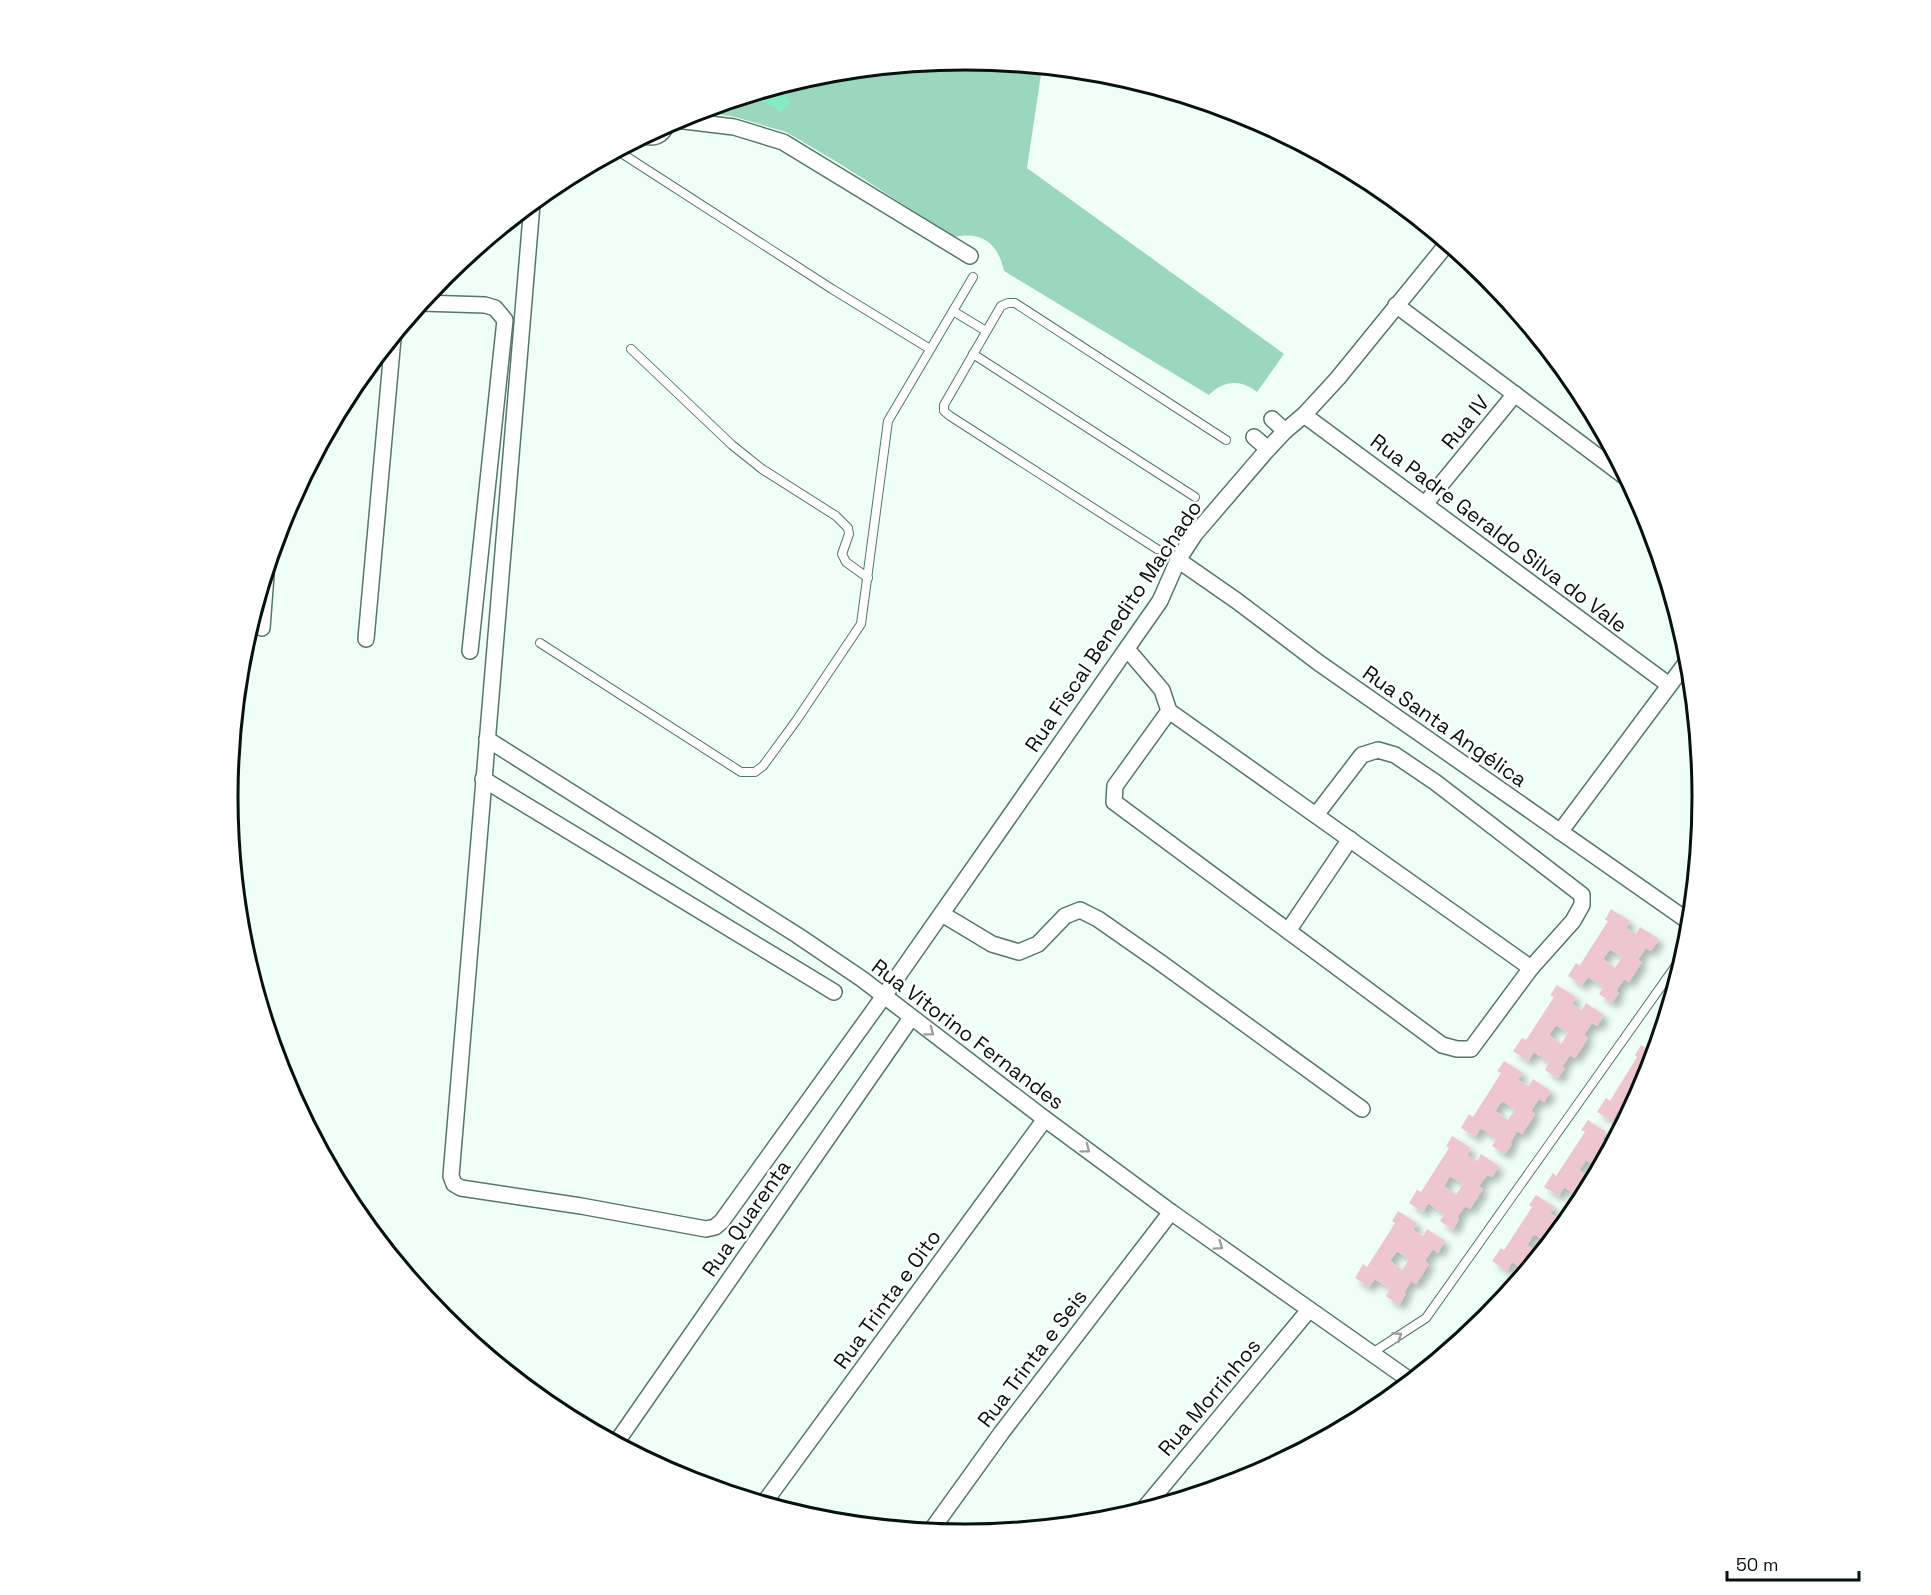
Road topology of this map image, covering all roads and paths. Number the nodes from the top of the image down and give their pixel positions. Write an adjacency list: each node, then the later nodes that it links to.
1 (697, 122): 5 (street)
2 (625, 155): 12 (lane)
3 (531, 215): 37 (street)
4 (1442, 249): 8 (street, Rua Fiscal Benedito Machado)
5 (970, 256)
6 (973, 278): 9 (lane)
7 (432, 303): 33 (street)
8 (1396, 305): 15 (street); 16 (street, Rua Fiscal Benedito Machado)
9 (953, 311): 10 (lane); 12 (lane)
10 (986, 331): 14 (lane); 20 (lane)
11 (631, 349): 27 (lane)
12 (930, 350): 27 (lane)
13 (392, 352): 30 (street)
14 (973, 354): 23 (lane); 25 (lane)
15 (1515, 394): 22 (street); 24 (street, Rua IV)
16 (1304, 415): 18 (street, Rua Fiscal Benedito Machado); 24 (street, Rua Padre Geraldo Silva do Vale)
17 (1272, 419): 18 (street)
18 (1285, 431): 21 (street, Rua Fiscal Benedito Machado)
19 (1254, 437): 21 (street)
20 (1226, 440)
21 (1268, 449): 26 (street, Rua Fiscal Benedito Machado)
22 (1614, 468)
23 (1195, 496)
24 (1425, 504): 35 (street, Rua Padre Geraldo Silva do Vale)
25 (1157, 549)
26 (1178, 560): 32 (street, Rua Fiscal Benedito Machado); 40 (street, Rua Santa Angélica)
27 (868, 578): 31 (lane)
28 (264, 607): 29 (street)
29 (262, 628)
30 (366, 639)
31 (540, 643)
32 (1127, 649): 36 (street); 42 (street, Rua Fiscal Benedito Machado)
33 (470, 651)
34 (1681, 669): 35 (street)
35 (1669, 685): 40 (street)
36 (1169, 711): 39 (street); 44 (street)
37 (487, 739): 38 (street); 48 (street, Rua Vitorino Fernandes)
38 (483, 779): 47 (street); 48 (street, Rua Fiscal Benedito Machado)
39 (1316, 815): 41 (street); 45 (street)
40 (1560, 832): 43 (street, Rua Santa Angélica)
41 (1350, 839): 44 (street); 45 (street)
42 (942, 914): 48 (street, Rua Fiscal Benedito Machado); 50 (street)
43 (1682, 917)
44 (1288, 931): 45 (street)
45 (1531, 968)
46 (1671, 972): 54 (lane, one-way to 46)
47 (834, 992)
48 (884, 996): 49 (street, Rua Vitorino Fernandes)
49 (911, 1018): 51 (street, Rua Vitorino Fernandes, one-way to 51); 56 (street, Rua Quarenta)
50 (1362, 1109)
51 (1045, 1119): 52 (street, Rua Vitorino Fernandes, one-way to 52); 57 (street, Rua Trinta e Oito)
52 (1171, 1212): 53 (street, Rua Vitorino Fernandes, one-way to 53); 59 (street, Rua Trinta e Seis)
53 (1309, 1310): 54 (street, Rua Vitorino Fernandes); 58 (street, Rua Morrinhos)
54 (1370, 1354): 55 (street, Rua Vitorino Fernandes)
55 (1404, 1377)
56 (620, 1437)
57 (768, 1497)
58 (1150, 1501)
59 (936, 1523)

